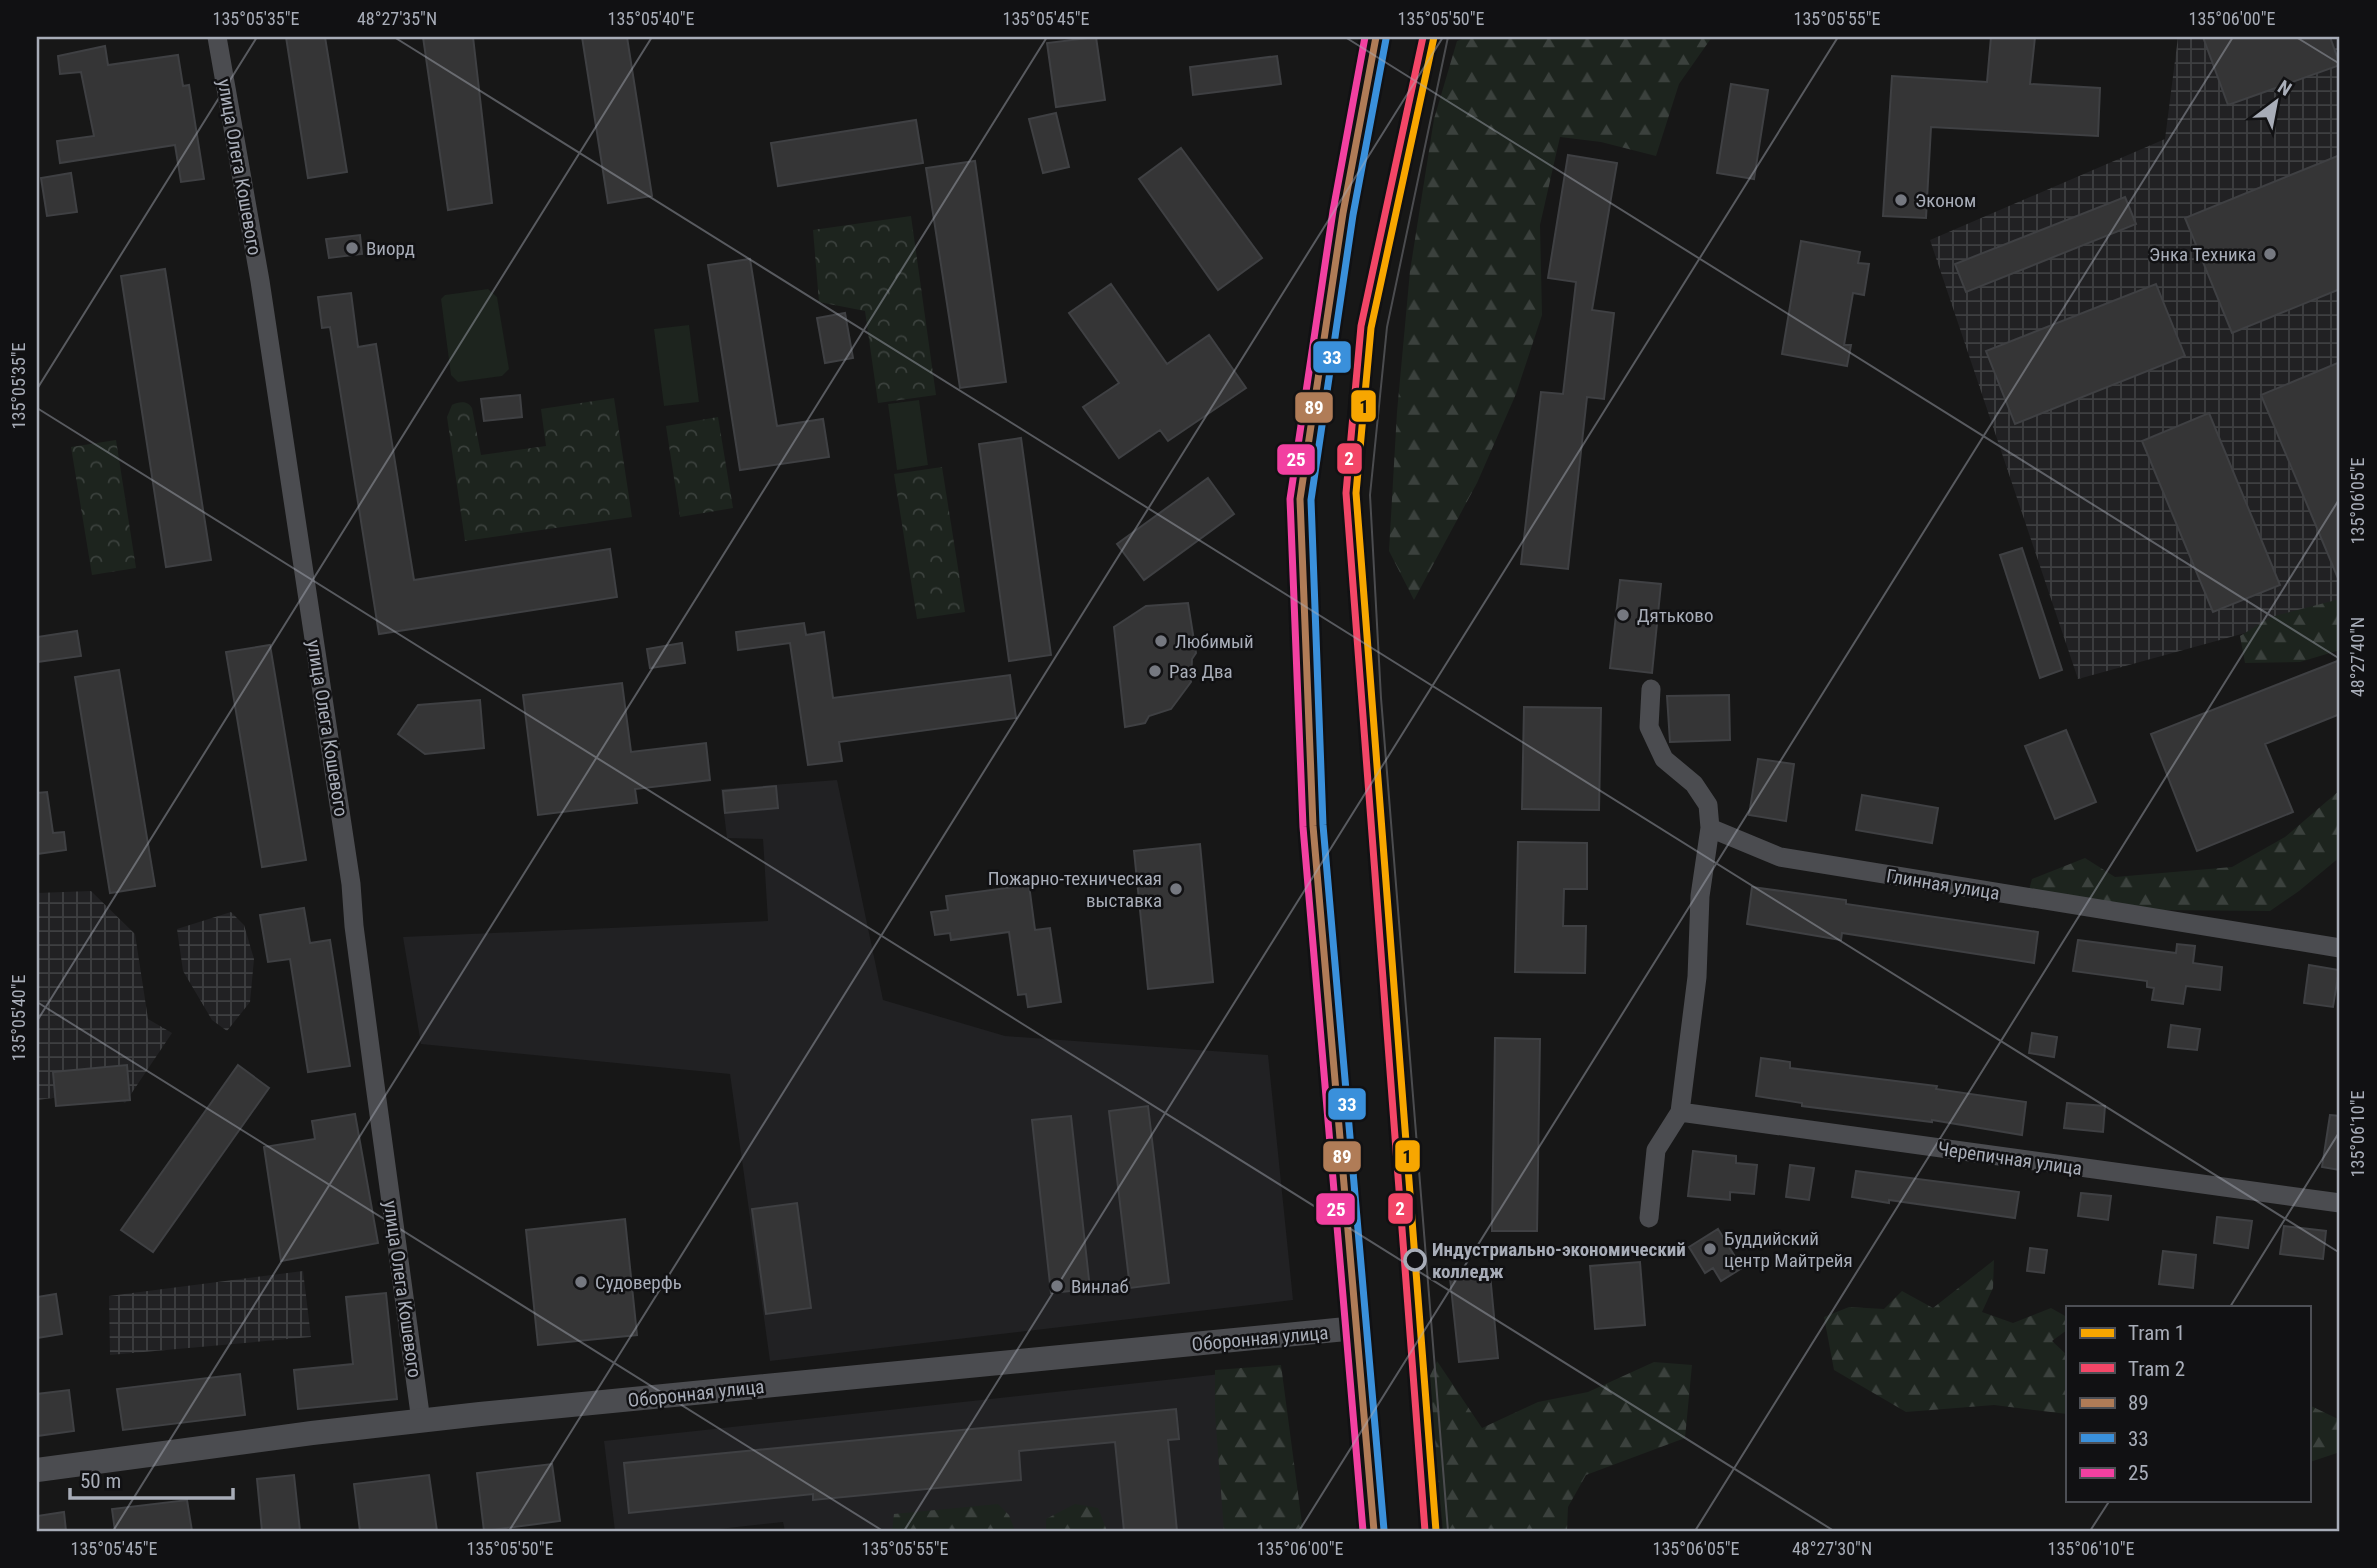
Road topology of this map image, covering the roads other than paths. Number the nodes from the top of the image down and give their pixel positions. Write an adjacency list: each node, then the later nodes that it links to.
1 (217, 37): 10 (street, улица Олега Кошевого)
2 (1376, 37): 9 (main road)
3 (1651, 689): 4 (street)
4 (1710, 828): 5 (street, Глинная улица); 6 (street)
5 (2340, 948)
6 (1680, 1112): 7 (street, Черепичная улица); 8 (street)
7 (2340, 1203)
8 (1649, 1218)
9 (1356, 1328): 10 (street, Оборонная улица); 12 (main road)
10 (421, 1421): 11 (street, Оборонная улица)
11 (37, 1470)
12 (1374, 1531)

